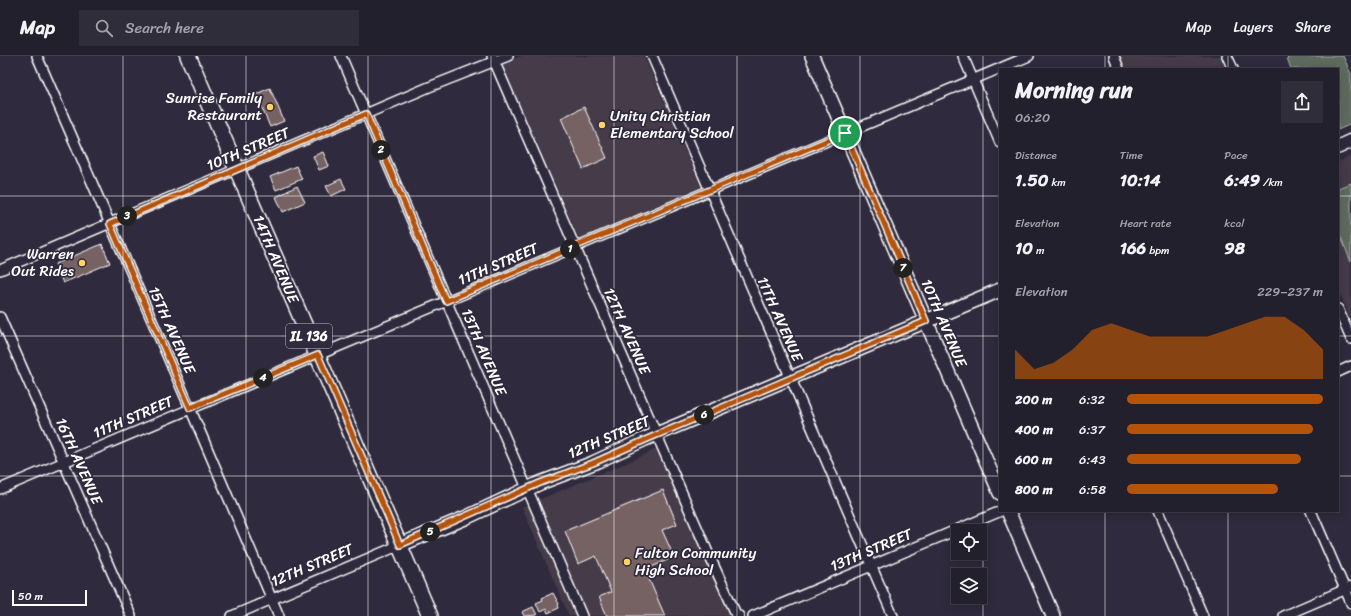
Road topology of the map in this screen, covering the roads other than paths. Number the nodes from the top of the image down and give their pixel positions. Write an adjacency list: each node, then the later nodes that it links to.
1 (37, 56): 24 (street, 15TH AVENUE)
2 (188, 56): 22 (main road, 14TH AVENUE / IL 136)
3 (341, 56): 17 (street, 13TH AVENUE)
4 (508, 56): 11 (street, 10TH STREET)
5 (652, 56): 23 (street, 11TH AVENUE)
6 (812, 56): 18 (street, 10TH AVENUE)
7 (963, 56): 16 (street)
8 (1029, 56): 12 (street, 11TH STREET)
9 (1114, 56): 13 (street)
10 (1227, 56): 14 (street)
11 (493, 59): 17 (street, 10TH STREET); 25 (street, 12TH AVENUE)
12 (1001, 68)
13 (1119, 68)
14 (1233, 68)
15 (999, 69): 16 (street, 11TH STREET)
16 (973, 80): 18 (street, 11TH STREET); 19 (street)
17 (366, 114): 22 (street, 10TH STREET); 28 (street, 13TH AVENUE)
18 (845, 133): 23 (street, 11TH STREET); 31 (street, 10TH AVENUE)
19 (999, 141)
20 (1351, 141): 21 (street)
21 (1339, 147)
22 (237, 169): 24 (street, 10TH STREET); 33 (main road, 14TH AVENUE / IL 136)
23 (708, 191): 25 (street, 11TH STREET); 36 (street, 11TH AVENUE)
24 (110, 224): 26 (street, 10TH STREET); 37 (street, 15TH AVENUE)
25 (575, 247): 28 (street, 11TH STREET); 38 (street, 12TH AVENUE)
26 (0, 270)
27 (999, 290): 31 (street, 12TH STREET)
28 (446, 301): 33 (street, 11TH STREET); 41 (street, 13TH AVENUE)
29 (1339, 311): 32 (street)
30 (0, 317): 39 (street, 16TH AVENUE)
31 (926, 321): 36 (street, 12TH STREET); 42 (street, 10TH AVENUE)
32 (1351, 339)
33 (318, 355): 37 (street, 11TH STREET); 47 (main road, 14TH AVENUE / IL 136)
34 (1351, 366): 35 (street)
35 (1339, 372)
36 (791, 379): 38 (street, 12TH STREET); 48 (street, 11TH AVENUE)
37 (190, 408): 39 (street, 11TH STREET); 50 (street, 15TH AVENUE)
38 (657, 435): 41 (street, 12TH STREET); 57 (street, 12TH AVENUE)
39 (64, 462): 40 (street, 11TH STREET); 52 (street, 16TH AVENUE)
40 (0, 489)
41 (528, 489): 47 (street, 12TH STREET); 56 (street, 13TH AVENUE)
42 (999, 491)
43 (999, 512): 48 (street, 13TH STREET)
44 (1008, 512): 60 (street)
45 (1158, 512): 61 (street)
46 (1311, 512): 49 (street)
47 (400, 545): 50 (street, 12TH STREET); 55 (main road, 14TH AVENUE / IL 136)
48 (872, 566): 58 (street, 13TH STREET); 59 (street, 11TH AVENUE)
49 (1348, 589): 51 (street); 62 (street)
50 (272, 599): 53 (street, 12TH STREET); 54 (street, 15TH AVENUE)
51 (1351, 603)
52 (131, 616)
53 (232, 616)
54 (279, 616)
55 (430, 616)
56 (582, 616)
57 (739, 616)
58 (753, 616)
59 (893, 616)
60 (1053, 616)
61 (1204, 616)
62 (1284, 616)

